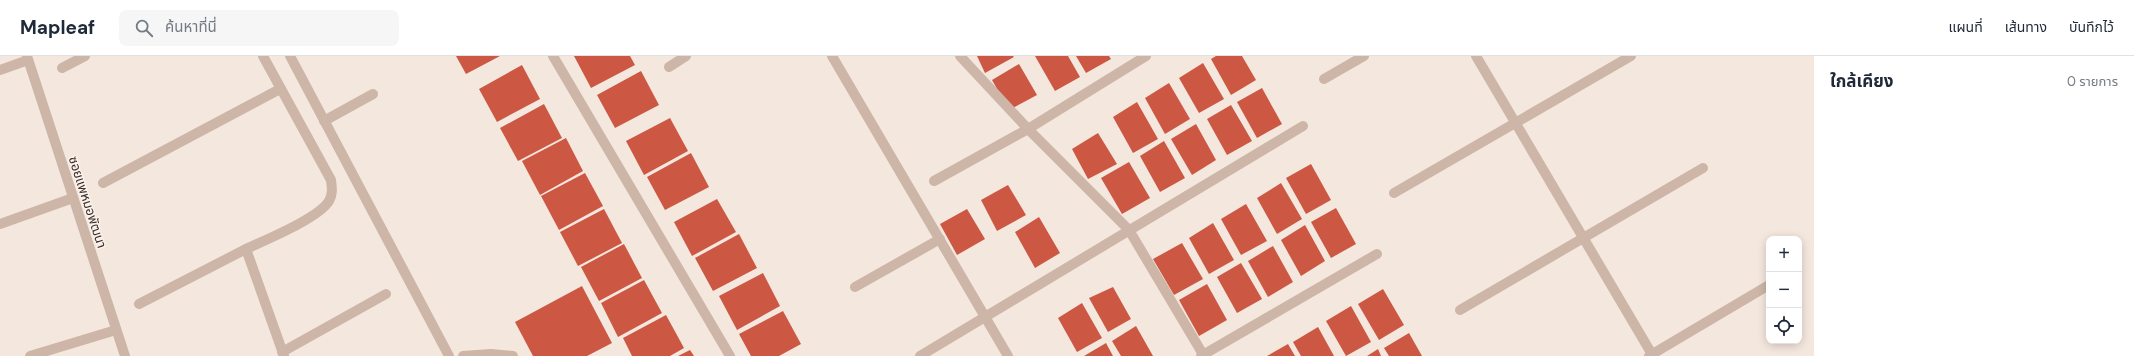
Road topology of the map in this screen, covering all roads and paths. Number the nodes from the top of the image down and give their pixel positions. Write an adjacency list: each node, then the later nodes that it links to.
1 (85, 56): 14 (street)
2 (263, 56): 17 (street)
3 (290, 56): 19 (street)
4 (553, 56): 48 (street)
5 (686, 56): 13 (street)
6 (832, 56): 31 (street)
7 (960, 56): 22 (street)
8 (1146, 56): 22 (street)
9 (1364, 56): 16 (street)
10 (1476, 56): 20 (street)
11 (1631, 56): 20 (street)
12 (28, 58): 15 (street); 27 (street, ซอยแพหมอพัฒนา)
13 (669, 67)
14 (62, 68)
15 (0, 70)
16 (1324, 79)
17 (280, 89): 25 (street); 32 (street)
18 (373, 94): 19 (street)
19 (324, 121): 45 (street)
20 (1516, 123): 26 (street); 30 (street)
21 (1303, 126): 29 (street)
22 (1028, 129): 24 (street); 29 (street)
23 (1703, 168): 30 (street)
24 (934, 181)
25 (103, 183)
26 (1394, 193)
27 (73, 198): 28 (street); 40 (street, ซอยแพหมอพัฒนา)
28 (0, 224)
29 (1129, 230): 39 (street); 51 (street)
30 (1583, 238): 38 (street); 42 (street)
31 (940, 239): 34 (street); 39 (street)
32 (246, 249): 37 (street); 41 (street)
33 (1377, 254): 51 (street)
34 (856, 287)
35 (1766, 287): 42 (street)
36 (386, 294): 41 (street)
37 (139, 304)
38 (1460, 310)
39 (985, 316): 49 (street); 50 (street)
40 (116, 330): 43 (street); 44 (street, ซอยแพหมอพัฒนา)
41 (283, 354)
42 (1651, 355)
43 (30, 356)
44 (125, 356)
45 (449, 356)
46 (463, 356): 47 (street)
47 (513, 356)
48 (730, 356)
49 (920, 356)
50 (1008, 356)
51 (1203, 356)

